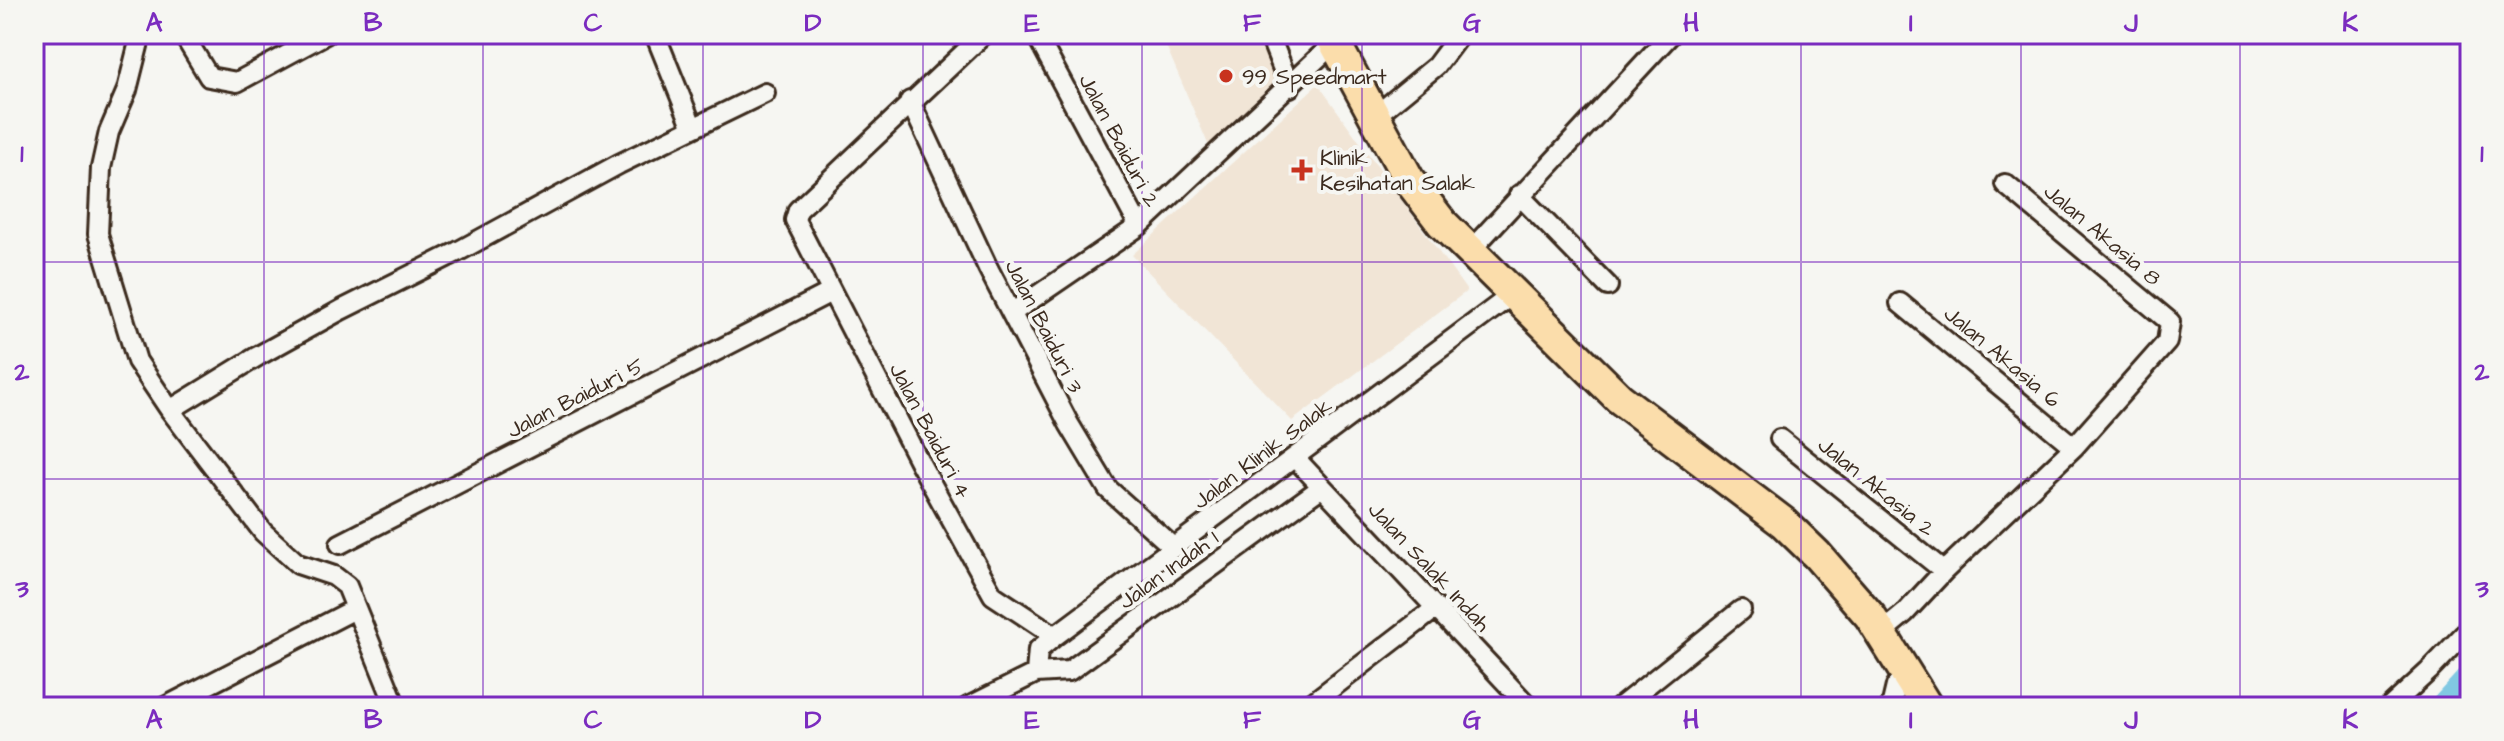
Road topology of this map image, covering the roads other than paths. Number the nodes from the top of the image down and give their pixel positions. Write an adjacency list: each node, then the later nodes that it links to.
1 (141, 34): 25 (street)
2 (183, 34): 3 (street)
3 (326, 34)
4 (655, 34): 15 (street)
5 (984, 34): 13 (street)
6 (1036, 34): 18 (street, Jalan Baiduri 2)
7 (1269, 34): 11 (street)
8 (1460, 34): 14 (street)
9 (1671, 34): 17 (street)
10 (1332, 39): 11 (street); 14 (main road)
11 (1290, 87): 18 (street)
12 (765, 93): 15 (street)
13 (910, 101): 21 (street, Jalan Baiduri 4); 24 (street, Jalan Baiduri 3)
14 (1374, 117): 19 (main road)
15 (693, 128): 25 (street)
16 (2005, 184): 27 (street, Jalan Akasia 8)
17 (1519, 195): 19 (street); 20 (street)
18 (1139, 226): 24 (street)
19 (1470, 251): 22 (main road)
20 (1608, 286)
21 (831, 292): 30 (street, Jalan Baiduri 5); 38 (street, Jalan Baiduri 4)
22 (1513, 294): 28 (street, Jalan Klinik Salak); 37 (main road)
23 (1900, 303): 27 (street, Jalan Akasia 6)
24 (1013, 312): 31 (street, Jalan Baiduri 3)
25 (170, 410): 34 (street)
26 (1780, 439): 32 (street, Jalan Akasia 2)
27 (2074, 447): 32 (street)
28 (1296, 459): 29 (street, Jalan Salak Indah); 31 (street, Jalan Klinik Salak)
29 (1322, 487): 33 (street, Jalan Salak Indah); 39 (street, Jalan Indah 1)
30 (340, 544)
31 (1174, 548): 38 (street, Jalan Klinik Salak)
32 (1944, 571): 37 (street)
33 (1436, 608): 44 (street); 45 (street, Jalan Salak Indah)
34 (355, 609): 41 (street); 42 (street)
35 (1741, 610): 46 (street)
36 (2470, 628): 49 (street)
37 (1881, 633): 40 (main road)
38 (1055, 636): 39 (street, Jalan Klinik Salak)
39 (1036, 673): 43 (street, Jalan Indah 1)
40 (1907, 673): 47 (street); 48 (main road)
41 (165, 707)
42 (396, 707)
43 (968, 707)
44 (1307, 707)
45 (1529, 707)
46 (1620, 707)
47 (1891, 707)
48 (1927, 707)
49 (2390, 707)

